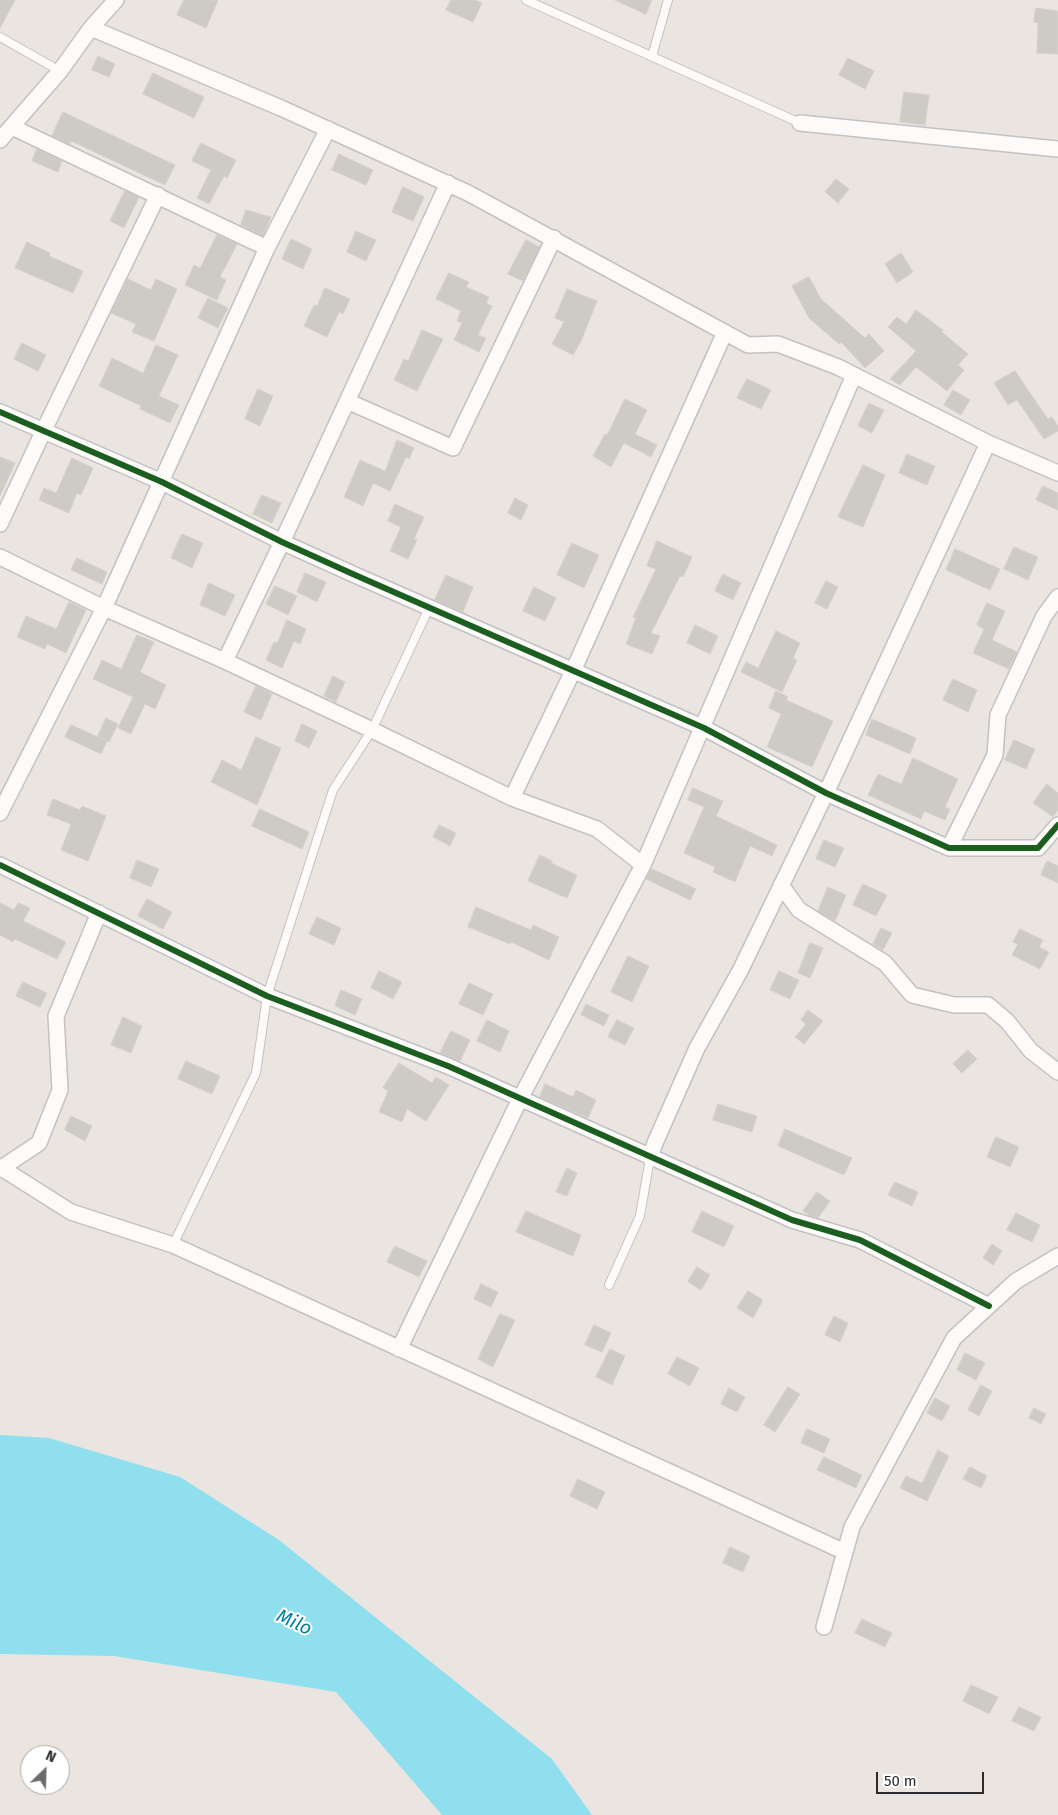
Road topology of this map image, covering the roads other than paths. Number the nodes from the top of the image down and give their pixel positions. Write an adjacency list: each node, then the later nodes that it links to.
1 (116, 0): 4 (street)
2 (526, 0): 6 (lane)
3 (668, 0): 6 (lane)
4 (91, 28): 7 (street); 10 (street)
5 (0, 37): 7 (lane)
6 (652, 56): 8 (lane)
7 (60, 71): 9 (street)
8 (800, 123): 12 (street)
9 (12, 127): 11 (street); 14 (street)
10 (328, 129): 13 (street); 16 (street)
11 (0, 140)
12 (1058, 149)
13 (448, 183): 15 (street); 19 (street)
14 (158, 195): 16 (street); 21 (street)
15 (554, 238): 17 (street); 19 (street)
16 (267, 248): 24 (street)
17 (725, 332): 18 (street); 32 (street)
18 (854, 375): 22 (street); 33 (street)
19 (347, 401): 26 (street)
20 (0, 412): 21 (street)
21 (43, 432): 24 (street); 25 (street)
22 (988, 443): 23 (street); 35 (street)
23 (1058, 473)
24 (162, 482): 26 (street); 29 (street)
25 (0, 524)
26 (282, 542): 30 (street); 31 (street)
27 (0, 557): 29 (street)
28 (1058, 597): 39 (street)
29 (104, 608): 31 (street); 37 (street)
30 (429, 608): 32 (street); 34 (lane)
31 (225, 661): 34 (street)
32 (573, 671): 33 (street); 36 (street)
33 (704, 728): 35 (street); 40 (street)
34 (372, 730): 36 (street); 44 (lane)
35 (826, 793): 39 (street); 42 (street)
36 (512, 798): 40 (street)
37 (0, 813)
38 (1058, 825): 39 (street)
39 (949, 848)
40 (643, 865): 46 (street)
41 (0, 866): 43 (street)
42 (781, 885): 45 (street); 47 (street)
43 (99, 914): 44 (street); 48 (street)
44 (267, 996): 46 (street); 49 (lane)
45 (1058, 1072)
46 (520, 1099): 47 (street); 53 (street)
47 (650, 1158): 51 (lane); 52 (street)
48 (1, 1168): 49 (street)
49 (172, 1245): 53 (street)
50 (1058, 1256): 52 (street)
51 (609, 1285)
52 (989, 1306): 54 (street)
53 (399, 1349): 54 (street)
54 (845, 1552): 55 (street)
55 (824, 1627)

